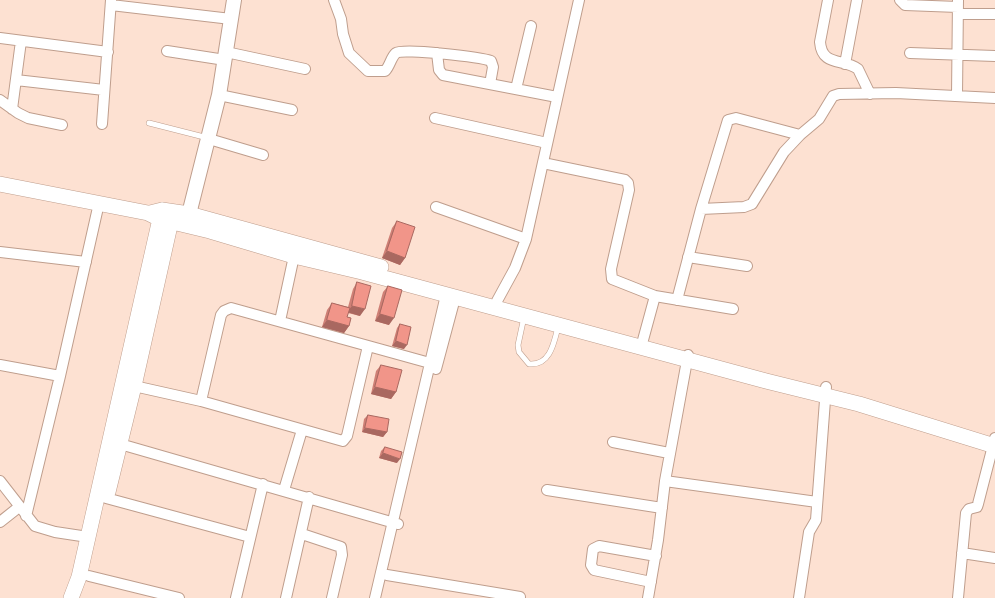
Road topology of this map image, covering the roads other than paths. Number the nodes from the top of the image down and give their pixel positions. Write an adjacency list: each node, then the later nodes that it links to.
1 (234, 0): 10 (main road)
2 (334, 0): 16 (street)
3 (579, 0): 30 (street)
4 (828, 0): 21 (street)
5 (857, 0): 21 (street)
6 (900, 0): 8 (street)
7 (111, 3): 10 (street); 15 (street)
8 (958, 7): 9 (street); 18 (street)
9 (995, 14)
10 (231, 19): 19 (main road)
11 (531, 26): 25 (street)
12 (0, 38): 13 (street)
13 (21, 41): 15 (street); 23 (street)
14 (167, 51): 19 (street)
15 (108, 52): 26 (street)
16 (437, 53): 24 (street); 24 (street)
17 (910, 53): 18 (street)
18 (958, 54): 20 (street); 29 (street)
19 (226, 56): 22 (street); 28 (main road)
20 (995, 56)
21 (845, 64): 27 (street)
22 (305, 69)
23 (16, 80): 26 (street); 33 (street)
24 (490, 84): 25 (street)
25 (516, 89): 30 (street)
26 (104, 90): 37 (street)
27 (870, 94): 29 (street); 39 (street)
28 (219, 96): 34 (street); 40 (main road)
29 (957, 96): 31 (street)
30 (558, 97): 41 (street)
31 (995, 98)
32 (0, 100): 33 (street)
33 (12, 109): 38 (street)
34 (292, 110)
35 (435, 118): 41 (street)
36 (149, 123): 40 (lane)
37 (102, 124)
38 (62, 125)
39 (800, 135): 47 (street); 47 (street)
40 (209, 139): 42 (street); 48 (main road)
41 (547, 143): 43 (street)
42 (263, 155)
43 (543, 163): 51 (street); 57 (street)
44 (0, 184): 45 (main road)
45 (99, 203): 49 (main road); 55 (street)
46 (436, 207): 51 (street)
47 (701, 209): 54 (street)
48 (189, 214): 49 (main road); 50 (main road)
49 (163, 215): 50 (main road); 71 (main road); 93 (main road)
50 (211, 226): 53 (main road); 60 (main road)
51 (526, 240): 60 (street)
52 (0, 252): 55 (street)
53 (294, 256): 58 (main road); 63 (street)
54 (688, 258): 56 (street); 59 (street)
55 (86, 262): 70 (street)
56 (748, 266)
57 (654, 296): 59 (street); 65 (street)
58 (451, 297): 62 (main road); 68 (street)
59 (677, 300): 61 (street)
60 (497, 301): 62 (main road)
61 (733, 309)
62 (525, 313): 64 (main road); 64 (lane)
63 (280, 321): 66 (street); 73 (street)
64 (559, 322): 65 (main road); 67 (main road)
65 (643, 340): 67 (main road)
66 (368, 346): 68 (street); 74 (street)
67 (688, 356): 72 (main road); 78 (street)
68 (434, 364): 91 (street)
69 (0, 365): 70 (street)
70 (60, 376): 89 (street)
71 (134, 386): 73 (street); 77 (main road)
72 (826, 391): 75 (main road); 86 (street)
73 (201, 402): 74 (street)
74 (302, 430): 82 (street)
75 (995, 441): 95 (street)
76 (613, 442): 78 (street)
77 (120, 444): 81 (street); 85 (main road)
78 (669, 453): 80 (street)
79 (0, 481): 87 (street)
80 (665, 482): 86 (street); 88 (street)
81 (263, 484): 82 (street); 94 (street)
82 (284, 490): 84 (street)
83 (547, 490): 88 (street)
84 (309, 497): 91 (street); 92 (street)
85 (106, 498): 94 (street); 99 (main road)
86 (817, 502): 111 (street)
87 (19, 507): 89 (street); 90 (street)
88 (662, 508): 96 (street)
89 (26, 516): 93 (street)
90 (0, 522)
91 (395, 523): 98 (street); 108 (street)
92 (302, 534): 106 (street); 107 (street)
93 (88, 537): 102 (main road)
94 (250, 537): 105 (street)
95 (962, 553): 97 (street); 112 (street)
96 (656, 556): 100 (street); 100 (street)
97 (995, 558)
98 (387, 575): 101 (street); 109 (street)
99 (89, 576): 103 (main road); 104 (street)
100 (651, 582): 110 (street)
101 (520, 597)
102 (71, 598)
103 (82, 598)
104 (179, 598)
105 (236, 598)
106 (286, 598)
107 (332, 598)
108 (375, 598)
109 (381, 598)
110 (648, 598)
111 (799, 598)
112 (958, 598)

